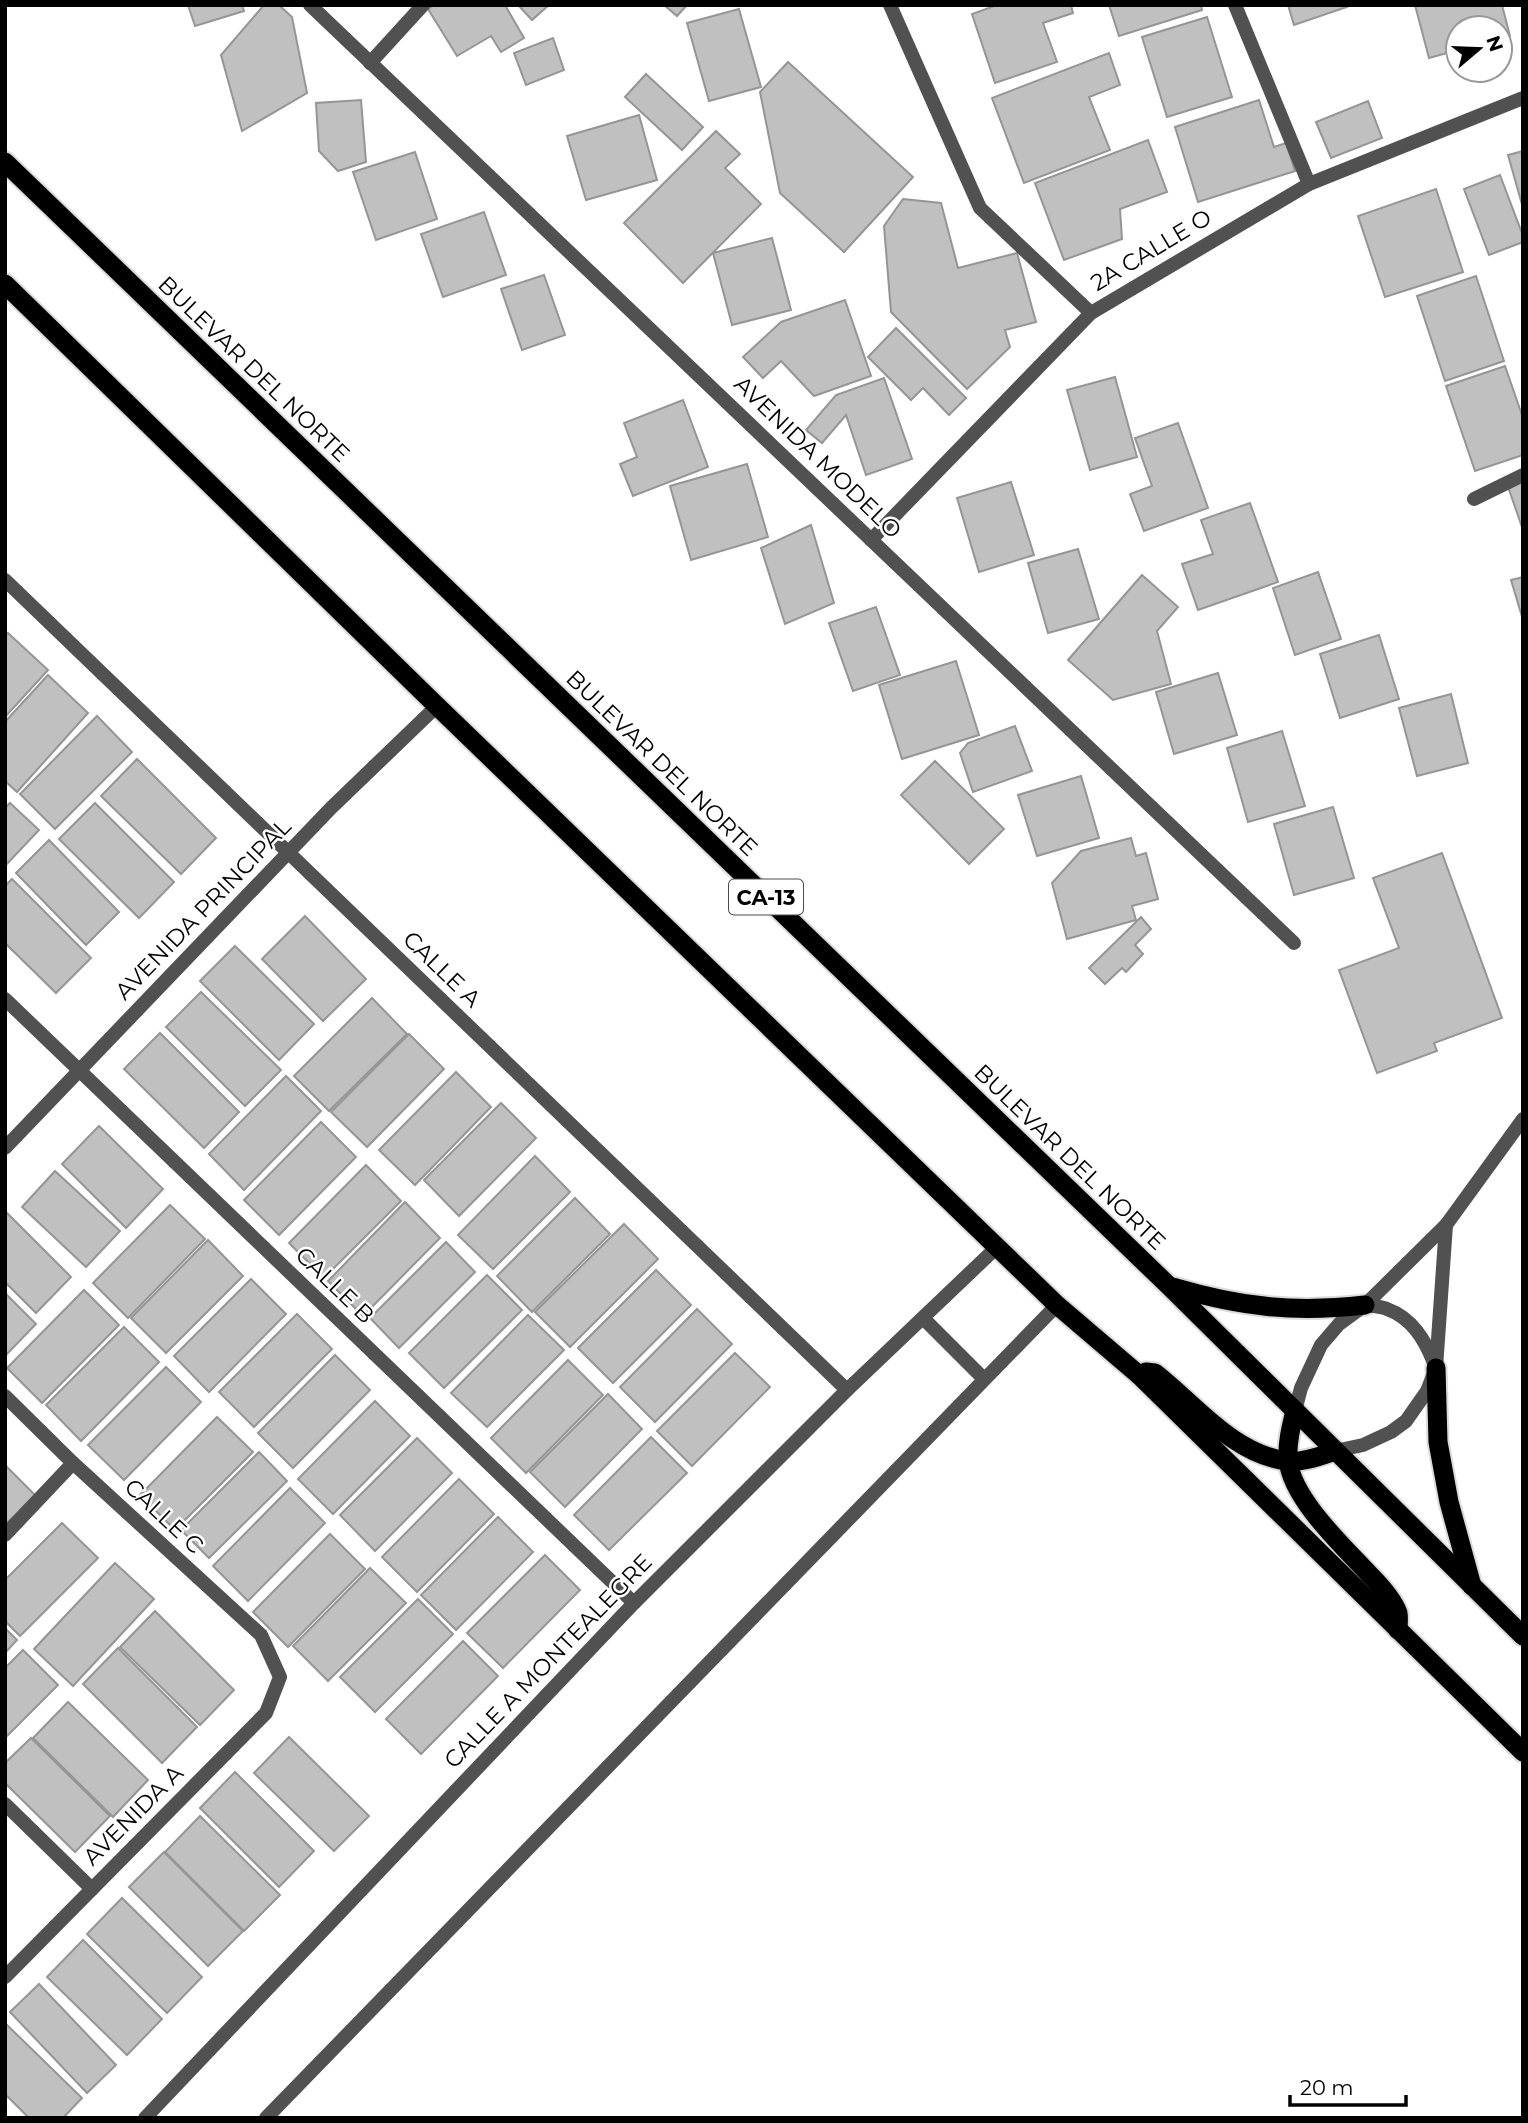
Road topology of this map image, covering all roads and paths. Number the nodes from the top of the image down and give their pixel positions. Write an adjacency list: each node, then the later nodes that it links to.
1 (310, 5): 5 (street, AVENIDA MODELO)
2 (423, 5): 5 (street)
3 (890, 5): 10 (street)
4 (1235, 5): 8 (street)
5 (370, 63): 13 (street, AVENIDA MODELO)
6 (1523, 98): 8 (street, 2A CALLE O)
7 (5, 162): 24 (highway, BULEVAR DEL NORTE / CA-13)
8 (1308, 184): 10 (street, 2A CALLE O)
9 (5, 284): 15 (highway)
10 (1091, 313): 13 (street, 2A CALLE O)
11 (1523, 475): 12 (street)
12 (1474, 499)
13 (872, 540): 17 (street, AVENIDA MODELO)
14 (5, 580): 16 (street, CALLE A)
15 (437, 706): 16 (street, AVENIDA PRINCIPAL); 23 (highway)
16 (288, 853): 19 (street, AVENIDA PRINCIPAL); 31 (street, CALLE A)
17 (1294, 943)
18 (5, 999): 19 (street, CALLE B)
19 (80, 1070): 21 (street, AVENIDA PRINCIPAL); 39 (street, CALLE B)
20 (1523, 1119): 22 (street)
21 (5, 1148)
22 (1446, 1224): 26 (street); 28 (street)
23 (996, 1247): 25 (highway); 27 (street, CALLE A MONTEALEGRE)
24 (1169, 1286): 26 (highway); 33 (highway, BULEVAR DEL NORTE / CA-13)
25 (1057, 1305): 29 (highway); 30 (street)
26 (1365, 1305): 28 (street); 33 (street)
27 (923, 1318): 30 (street); 31 (street, CALLE A MONTEALEGRE)
28 (1436, 1367): 34 (street); 38 (highway)
29 (1139, 1375): 35 (highway); 40 (highway)
30 (984, 1380): 48 (street)
31 (847, 1390): 39 (street, CALLE A MONTEALEGRE)
32 (5, 1396): 36 (street, CALLE C)
33 (1295, 1411): 34 (highway, BULEVAR DEL NORTE / CA-13); 35 (highway)
34 (1335, 1451): 35 (highway); 38 (highway, BULEVAR DEL NORTE / CA-13)
35 (1288, 1461): 40 (highway)
36 (73, 1463): 37 (street); 42 (street, CALLE C)
37 (5, 1535)
38 (1473, 1587): 41 (highway, BULEVAR DEL NORTE / CA-13)
39 (634, 1603): 47 (street, CALLE A MONTEALEGRE)
40 (1398, 1630): 43 (highway)
41 (1523, 1636)
42 (280, 1677): 45 (street, AVENIDA A)
43 (1523, 1752)
44 (5, 1804): 45 (street)
45 (92, 1889): 46 (street, AVENIDA A)
46 (5, 1977)
47 (145, 2118)
48 (266, 2118)

